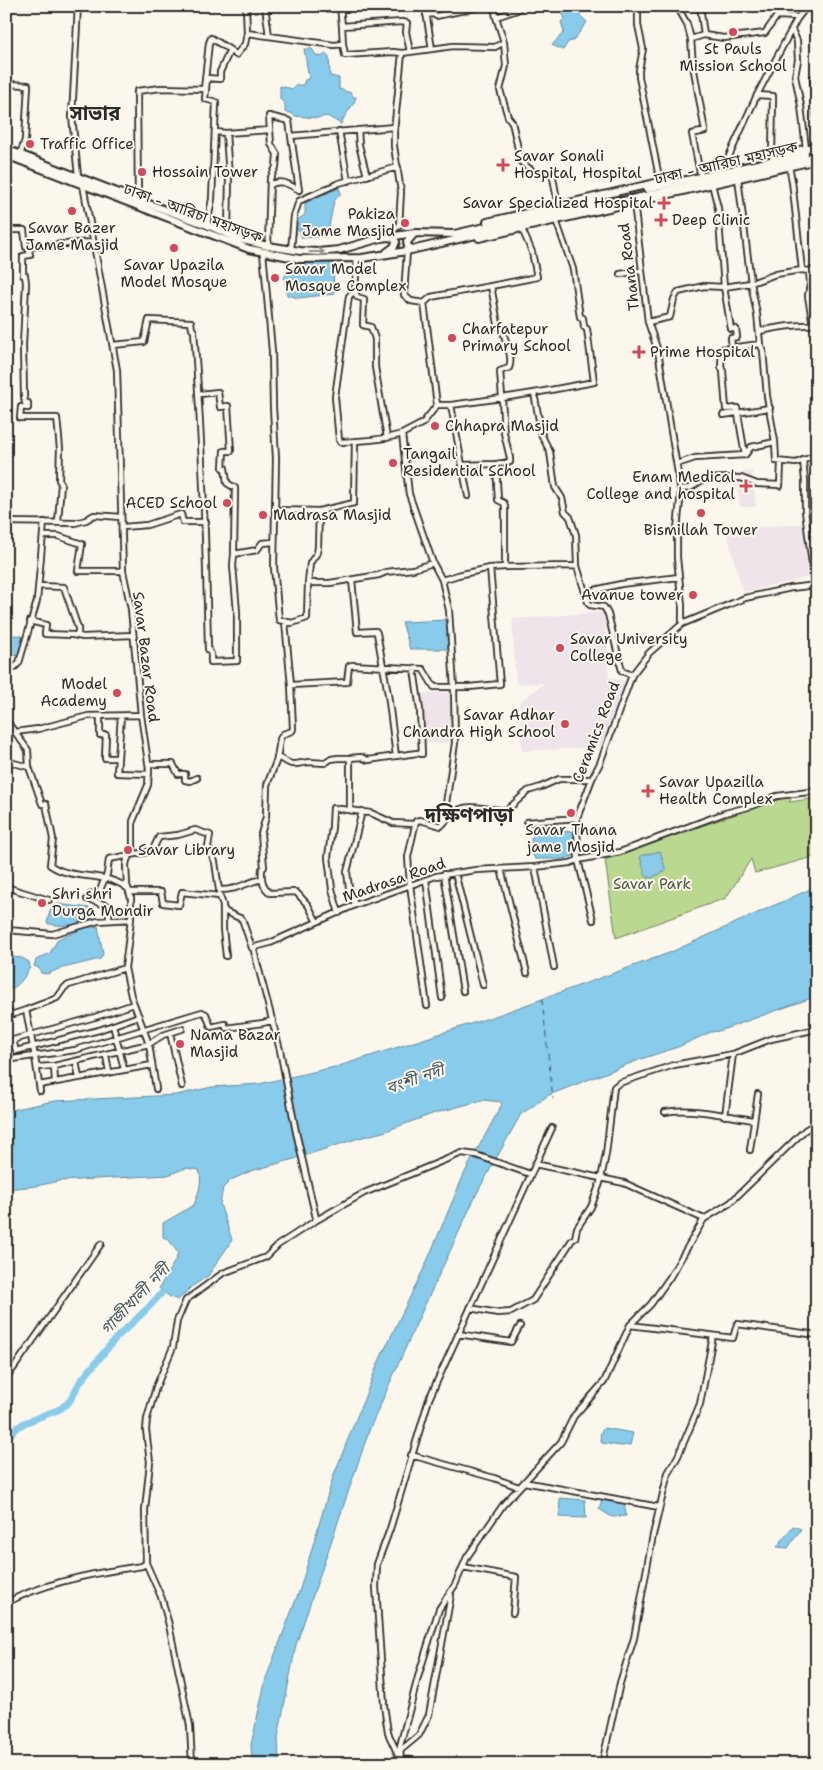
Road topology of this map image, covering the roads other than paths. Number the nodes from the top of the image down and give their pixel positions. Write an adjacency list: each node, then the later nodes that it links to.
1 (78, 6): 52 (street)
2 (246, 6): 18 (street)
3 (266, 6): 20 (street)
4 (340, 6): 16 (street)
5 (425, 6): 13 (street)
6 (484, 6): 13 (street)
7 (494, 6): 14 (street)
8 (521, 6): 14 (street)
9 (638, 6): 56 (street)
10 (677, 6): 21 (street)
11 (700, 6): 19 (street)
12 (807, 6): 15 (street)
13 (426, 15): 25 (street)
14 (496, 17): 22 (street)
15 (798, 17): 17 (street); 19 (street)
16 (342, 26): 23 (street); 26 (street)
17 (792, 30): 30 (street); 41 (street)
18 (247, 33): 20 (street); 24 (street)
19 (704, 35): 21 (street)
20 (269, 36): 23 (street)
21 (691, 39): 51 (street)
22 (504, 42): 25 (street); 62 (street)
23 (343, 44): 27 (street)
24 (230, 50): 36 (street); 60 (street)
25 (432, 50): 26 (street)
26 (410, 52): 27 (street)
27 (402, 53): 32 (street)
28 (817, 78): 31 (street)
29 (6, 84): 44 (street)
30 (758, 95): 45 (street); 50 (street)
31 (817, 120)
32 (394, 127): 34 (street); 49 (street)
33 (270, 130): 37 (street); 38 (street); 59 (street)
34 (358, 130): 35 (street); 53 (street)
35 (339, 131): 38 (street); 55 (street)
36 (215, 132): 37 (street); 64 (street)
37 (226, 134): 68 (street)
38 (291, 136): 59 (street)
39 (817, 146): 41 (highway)
40 (6, 149): 44 (highway, ঢাকা - আরিচা মহাসড়ক)
41 (806, 149): 45 (highway)
42 (817, 151): 69 (highway, ঢাকা - আরিচা মহাসড়ক)
43 (6, 155): 58 (highway, ঢাকা - আরিচা মহাসড়ক)
44 (20, 155): 52 (highway, ঢাকা - আরিচা মহাসড়ক)
45 (772, 156): 50 (highway)
46 (817, 156): 75 (highway, ঢাকা - আরিচা মহাসড়ক)
47 (817, 160): 48 (highway)
48 (789, 166): 54 (highway); 80 (street)
49 (398, 167): 53 (street); 70 (street)
50 (724, 168): 51 (highway)
51 (700, 173): 56 (highway)
52 (78, 176): 60 (highway, ঢাকা - আরিচা মহাসড়ক)
53 (367, 176): 55 (street)
54 (738, 178): 57 (highway); 84 (street)
55 (348, 181): 74 (street)
56 (660, 182): 62 (highway)
57 (712, 184): 61 (highway); 86 (street)
58 (82, 185): 71 (street, Savar Bazar Road); 76 (highway, ঢাকা - আরিচা মহাসড়ক)
59 (270, 185): 73 (street)
60 (138, 200): 64 (highway, ঢাকা - আরিচা মহাসড়ক)
61 (634, 202): 63 (highway); 82 (street, Thana Road)
62 (558, 205): 69 (highway)
63 (556, 220): 65 (highway); 95 (street)
64 (207, 225): 68 (highway, ঢাকা - আরিচা মহাসড়ক)
65 (522, 229): 75 (highway); 85 (street)
66 (6, 230): 72 (street)
67 (415, 233): 69 (highway, ঢাকা - আরিচা মহাসড়ক); 70 (highway, ঢাকা - আরিচা মহাসড়ক); 75 (highway)
68 (228, 234): 73 (highway, ঢাকা - আরিচা মহাসড়ক)
69 (432, 234)
70 (384, 237): 74 (highway, ঢাকা - আরিচা মহাসড়ক, one-way to 70); 77 (highway)
71 (93, 242): 72 (street); 93 (street, Savar Bazar Road)
72 (28, 246): 121 (street)
73 (268, 246): 74 (highway, ঢাকা - আরিচা মহাসড়ক)
74 (291, 250)
75 (412, 250): 77 (highway, ঢাকা - আরিচা মহাসড়ক); 88 (street)
76 (263, 252): 78 (highway, ঢাকা - আরিচা মহাসড়ক); 116 (street)
77 (384, 254): 78 (highway, ঢাকা - আরিচা মহাসড়ক)
78 (357, 258): 87 (street)
79 (817, 269): 81 (street)
80 (802, 270): 81 (street); 84 (street)
81 (809, 271): 90 (street)
82 (642, 272): 83 (street); 89 (street, Thana Road)
83 (620, 274)
84 (751, 283): 86 (street); 91 (street)
85 (491, 286): 88 (street); 97 (street)
86 (724, 287): 89 (street); 94 (street)
87 (355, 291): 104 (street); 105 (street)
88 (424, 303): 98 (street)
89 (648, 322): 112 (street, Thana Road)
90 (815, 326): 91 (street)
91 (760, 331): 92 (street)
92 (760, 344): 94 (street); 106 (street)
93 (113, 345): 96 (street); 118 (street, Savar Bazar Road)
94 (732, 347): 101 (street)
95 (534, 393): 97 (street); 128 (street)
96 (200, 394): 122 (street); 126 (street)
97 (502, 398): 99 (street); 111 (street)
98 (437, 405): 99 (street); 103 (street)
99 (451, 405): 113 (street)
100 (770, 408): 101 (street)
101 (738, 412): 102 (street); 108 (street)
102 (723, 415)
103 (402, 434): 104 (street); 127 (street)
104 (387, 438): 105 (street)
105 (355, 441): 117 (street)
106 (775, 442): 108 (street); 110 (street)
107 (817, 455): 109 (street)
108 (745, 456): 112 (street)
109 (803, 460): 110 (street); 136 (street)
110 (781, 463): 114 (street)
111 (496, 464): 113 (street); 129 (street)
112 (677, 464): 114 (street, Thana Road)
113 (462, 465): 115 (street)
114 (681, 489): 132 (street, Thana Road)
115 (468, 496)
116 (274, 510): 117 (street); 125 (street)
117 (319, 511): 135 (street)
118 (121, 517): 121 (street); 123 (street, Savar Bazar Road)
119 (6, 522): 120 (street)
120 (44, 522): 121 (street); 124 (street)
121 (58, 522)
122 (206, 522): 123 (street); 126 (street)
123 (123, 527): 131 (street, Savar Bazar Road)
124 (44, 536): 131 (street); 137 (street)
125 (274, 542): 126 (street); 141 (street)
126 (234, 554)
127 (433, 563): 133 (street); 134 (street)
128 (577, 566): 129 (street); 138 (street)
129 (505, 567): 130 (street)
130 (490, 568): 134 (street); 151 (street)
131 (123, 571): 143 (street, Savar Bazar Road)
132 (679, 576): 138 (street); 142 (street, Thana Road)
133 (352, 580): 135 (street); 145 (street)
134 (442, 580): 151 (street)
135 (308, 583): 141 (street)
136 (815, 585): 139 (street); 142 (street, Ceramics Road)
137 (39, 586): 140 (street); 144 (street)
138 (586, 592): 148 (street)
139 (817, 602)
140 (30, 621): 144 (street); 147 (street)
141 (285, 622): 150 (street)
142 (682, 624): 148 (street, Ceramics Road)
143 (133, 635): 144 (street); 152 (street, Savar Bazar Road)
144 (78, 636)
145 (384, 667): 146 (street); 150 (street); 157 (street)
146 (414, 669): 151 (street); 157 (street)
147 (7, 671): 149 (street)
148 (632, 675): 166 (street, Ceramics Road)
149 (6, 678)
150 (291, 685): 158 (street)
151 (454, 688): 173 (street)
152 (141, 715): 154 (street); 162 (street, Savar Bazar Road)
153 (100, 716): 154 (street); 156 (street); 159 (street)
154 (121, 716): 159 (street)
155 (6, 720): 156 (street)
156 (15, 732): 163 (street)
157 (396, 756): 160 (street)
158 (278, 757): 160 (street); 181 (street)
159 (118, 758): 164 (street)
160 (350, 758): 168 (street)
161 (6, 761): 163 (street)
162 (149, 764): 164 (street, Savar Bazar Road); 165 (street)
163 (29, 767): 180 (street)
164 (149, 774): 174 (street, Savar Bazar Road)
165 (197, 778)
166 (592, 779): 170 (street, Ceramics Road); 173 (street)
167 (817, 791): 175 (street, Madrasa Road)
168 (350, 810): 169 (street); 190 (street)
169 (362, 811): 172 (street); 188 (street)
170 (577, 818): 171 (street); 175 (street, Ceramics Road)
171 (527, 822)
172 (415, 824): 173 (street); 183 (street)
173 (443, 824)
174 (129, 856): 180 (street); 185 (street, Savar Bazar Road); 186 (street)
175 (578, 860): 176 (street, Madrasa Road); 193 (street, Ceramics Road)
176 (535, 867): 177 (street, Madrasa Road); 198 (street)
177 (502, 869): 178 (street, Madrasa Road); 200 (street)
178 (456, 872): 179 (street, Madrasa Road); 201 (street)
179 (444, 874): 182 (street, Madrasa Road); 202 (street)
180 (105, 878): 185 (street); 192 (street)
181 (262, 879): 186 (street); 194 (street)
182 (426, 880): 183 (street, Madrasa Road); 203 (street)
183 (410, 885): 188 (street, Madrasa Road); 205 (street)
184 (6, 887): 187 (street)
185 (129, 890): 186 (street); 191 (street, Savar Bazar Road)
186 (219, 893): 189 (street)
187 (49, 900)
188 (355, 905): 190 (street, Madrasa Road)
189 (223, 907): 196 (street); 197 (street)
190 (339, 912): 194 (street, Madrasa Road)
191 (131, 919): 192 (street); 199 (street, Savar Bazar Road)
192 (109, 920): 195 (street)
193 (593, 920)
194 (317, 922): 196 (street, Madrasa Road)
195 (8, 930)
196 (253, 948): 209 (street)
197 (226, 956)
198 (554, 967)
199 (125, 968): 204 (street, Savar Bazar Road); 206 (street)
200 (527, 973)
201 (483, 985)
202 (463, 991)
203 (442, 998)
204 (134, 1004): 208 (street, Savar Bazar Road); 215 (street)
205 (427, 1006)
206 (26, 1010): 207 (street); 215 (street)
207 (6, 1013)
208 (139, 1016): 210 (street); 213 (street, Savar Bazar Road)
209 (273, 1020): 213 (street); 247 (street)
210 (113, 1025): 216 (street); 218 (street)
211 (182, 1029): 214 (street)
212 (817, 1029): 220 (street)
213 (144, 1030): 216 (street); 217 (street, Savar Bazar Road)
214 (170, 1033): 217 (street); 233 (street)
215 (30, 1035): 218 (street); 218 (street)
216 (116, 1038): 219 (street); 222 (street)
217 (149, 1044): 219 (street); 225 (street, Savar Bazar Road)
218 (33, 1047): 222 (street)
219 (120, 1051): 221 (street); 228 (street)
220 (733, 1054): 238 (street); 245 (street)
221 (106, 1055): 224 (street); 229 (street)
222 (36, 1057): 223 (street); 227 (street)
223 (6, 1060)
224 (76, 1061): 226 (street); 230 (street)
225 (152, 1065): 228 (street); 234 (street, Savar Bazar Road)
226 (54, 1066): 227 (street); 231 (street)
227 (37, 1067): 232 (street)
228 (124, 1069): 229 (street)
229 (109, 1072): 230 (street)
230 (79, 1078): 231 (street)
231 (55, 1082): 232 (street)
232 (39, 1085): 235 (street)
233 (182, 1086)
234 (156, 1090)
235 (40, 1091)
236 (758, 1094): 239 (street)
237 (665, 1112): 238 (street)
238 (725, 1116): 239 (street)
239 (753, 1120): 242 (street)
240 (817, 1123): 246 (street)
241 (552, 1128): 243 (street)
242 (750, 1150)
243 (535, 1164): 244 (street); 245 (street)
244 (530, 1174): 247 (street); 249 (street)
245 (600, 1177): 246 (street); 249 (street)
246 (704, 1219): 250 (street)
247 (316, 1221): 260 (street)
248 (101, 1244): 255 (street)
249 (470, 1308): 252 (street)
250 (630, 1325): 254 (street); 257 (street)
251 (520, 1326): 252 (street)
252 (458, 1334): 256 (street)
253 (817, 1335): 254 (street)
254 (714, 1336): 259 (street)
255 (6, 1379)
256 (411, 1455): 258 (street); 266 (street)
257 (524, 1482): 258 (street); 259 (street)
258 (519, 1487): 261 (street)
259 (659, 1507): 269 (street)
260 (146, 1563): 263 (street); 267 (street)
261 (463, 1567): 262 (street); 264 (street)
262 (453, 1588): 265 (street); 265 (street)
263 (6, 1603)
264 (513, 1613)
265 (401, 1750): 266 (street)
266 (401, 1762): 268 (street)
267 (192, 1764)
268 (430, 1764)
269 (602, 1764)

